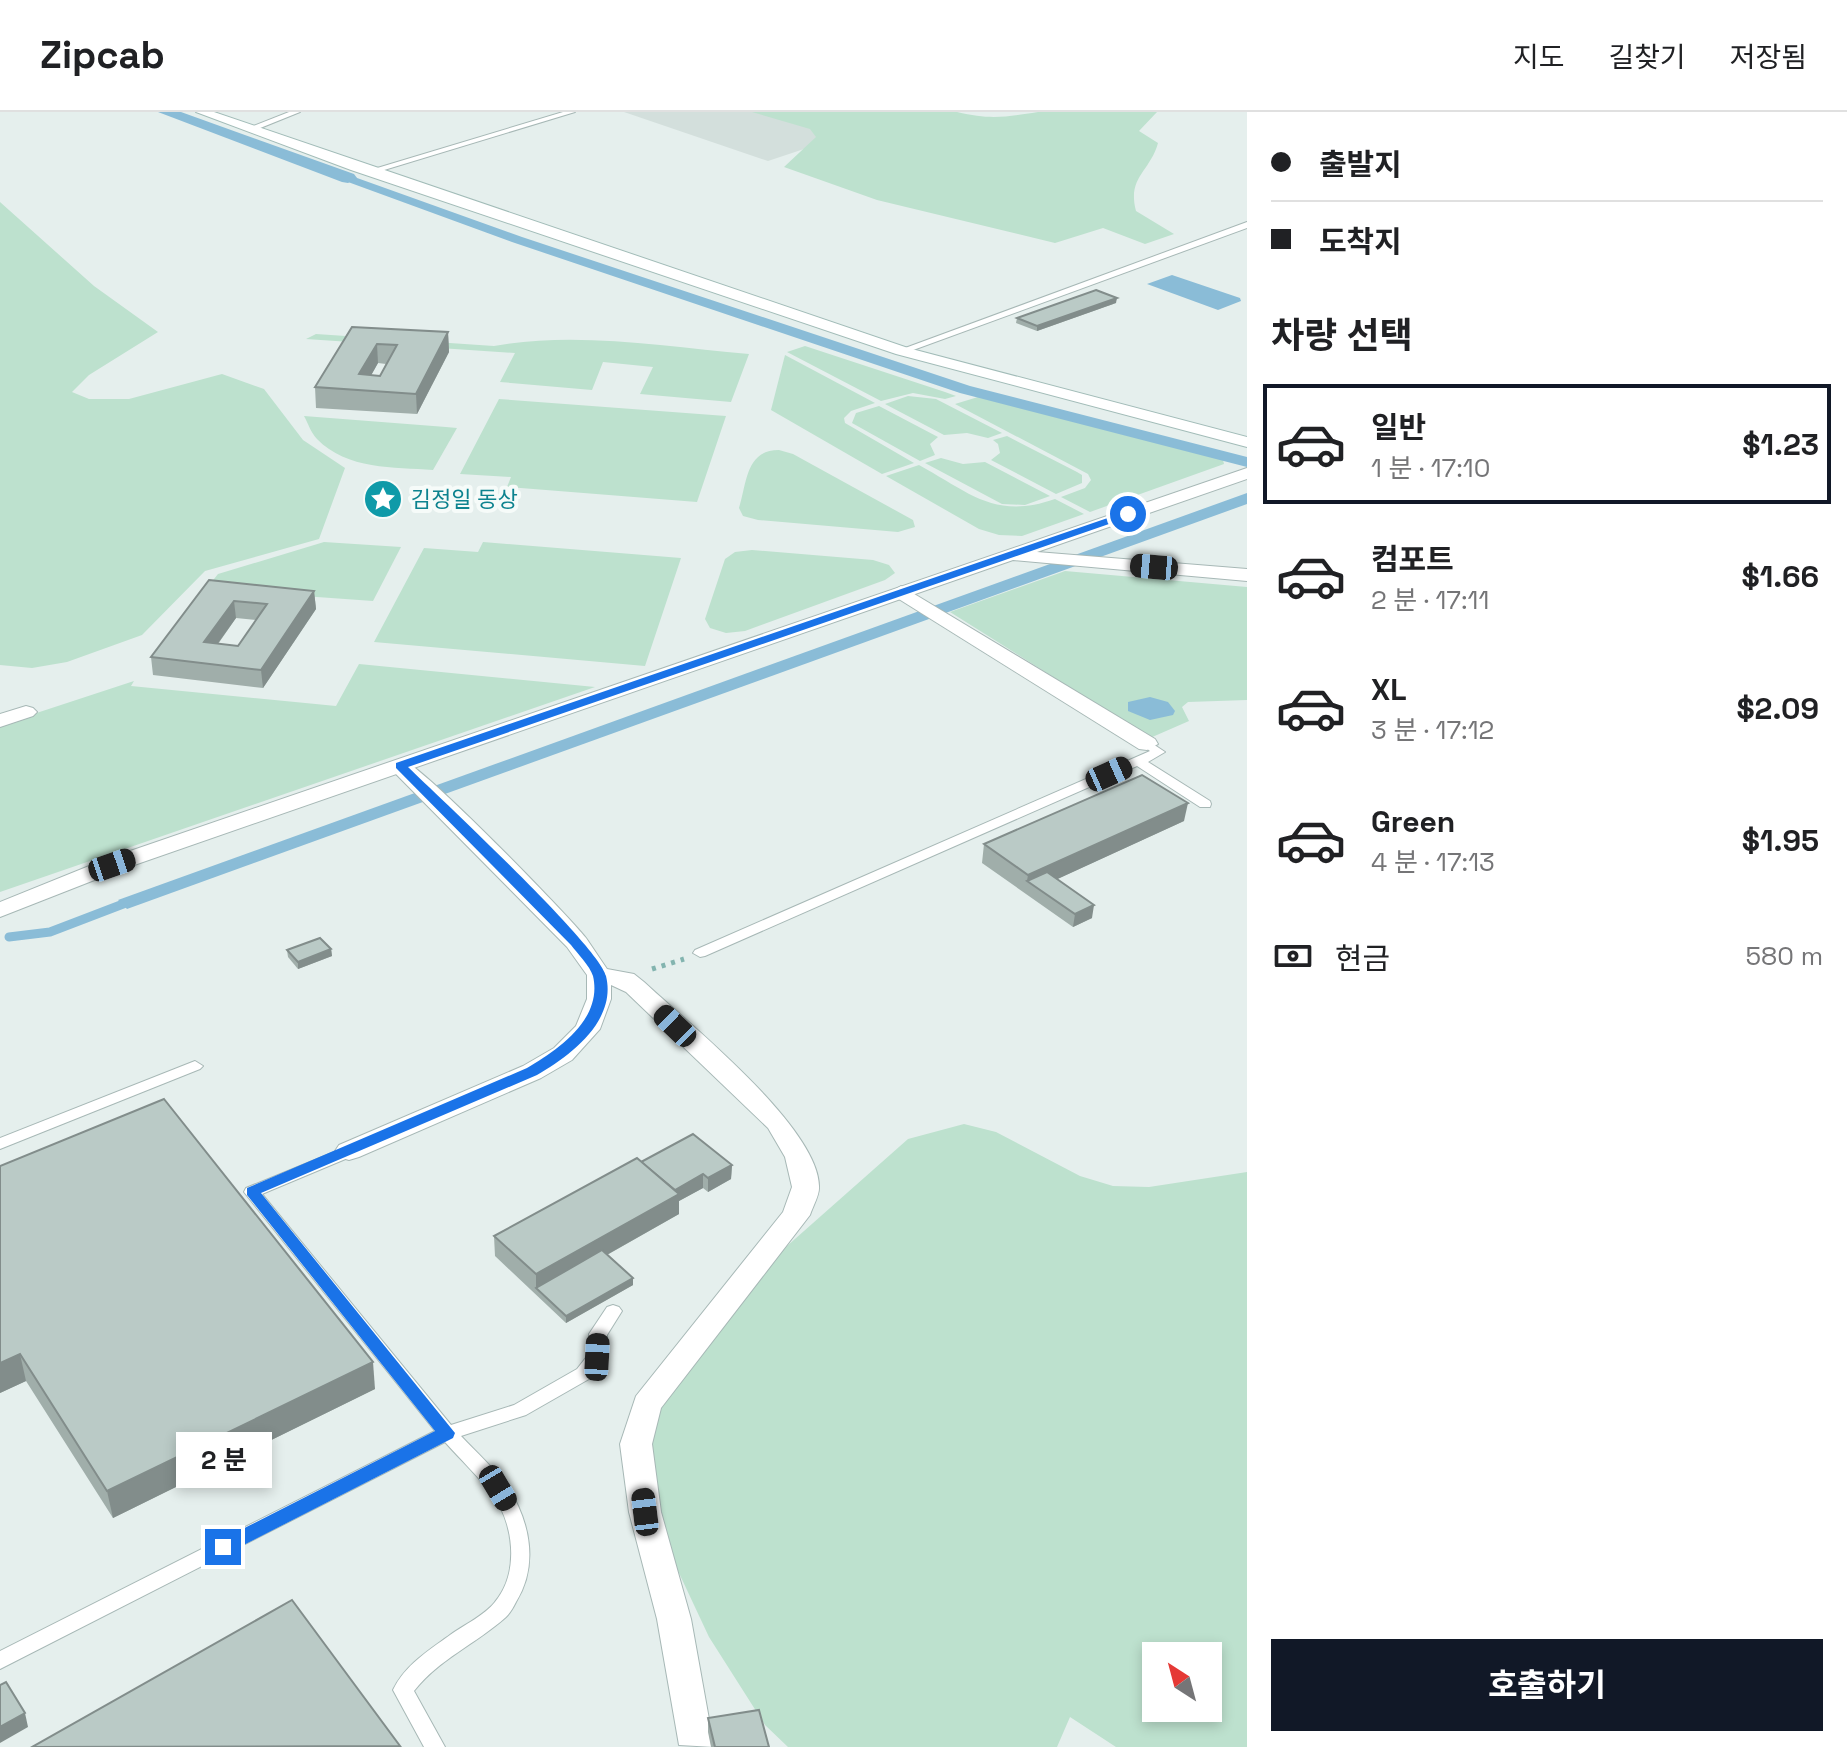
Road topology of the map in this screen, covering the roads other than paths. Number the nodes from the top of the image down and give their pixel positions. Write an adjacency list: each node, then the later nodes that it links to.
1 (202, 112): 4 (street)
2 (296, 112): 4 (lane)
3 (571, 112): 5 (lane)
4 (250, 129): 5 (street)
5 (368, 172): 7 (street)
6 (1247, 225): 7 (lane)
7 (902, 351): 8 (street)
8 (1247, 442)
9 (1247, 473): 10 (street)
10 (1010, 555): 11 (street); 12 (street)
11 (1247, 575)
12 (901, 592): 15 (street); 16 (street)
13 (26, 712): 14 (street)
14 (0, 721)
15 (1143, 753): 17 (lane); 19 (lane)
16 (401, 766): 18 (street); 20 (street)
17 (1205, 804)
18 (0, 910)
19 (700, 953)
20 (612, 977): 23 (street); 27 (street)
21 (195, 1066): 22 (lane)
22 (0, 1144)
23 (349, 1151): 25 (lane)
24 (613, 1311): 25 (lane)
25 (447, 1433): 26 (lane); 28 (lane)
26 (0, 1661)
27 (697, 1746)
28 (435, 1747)

